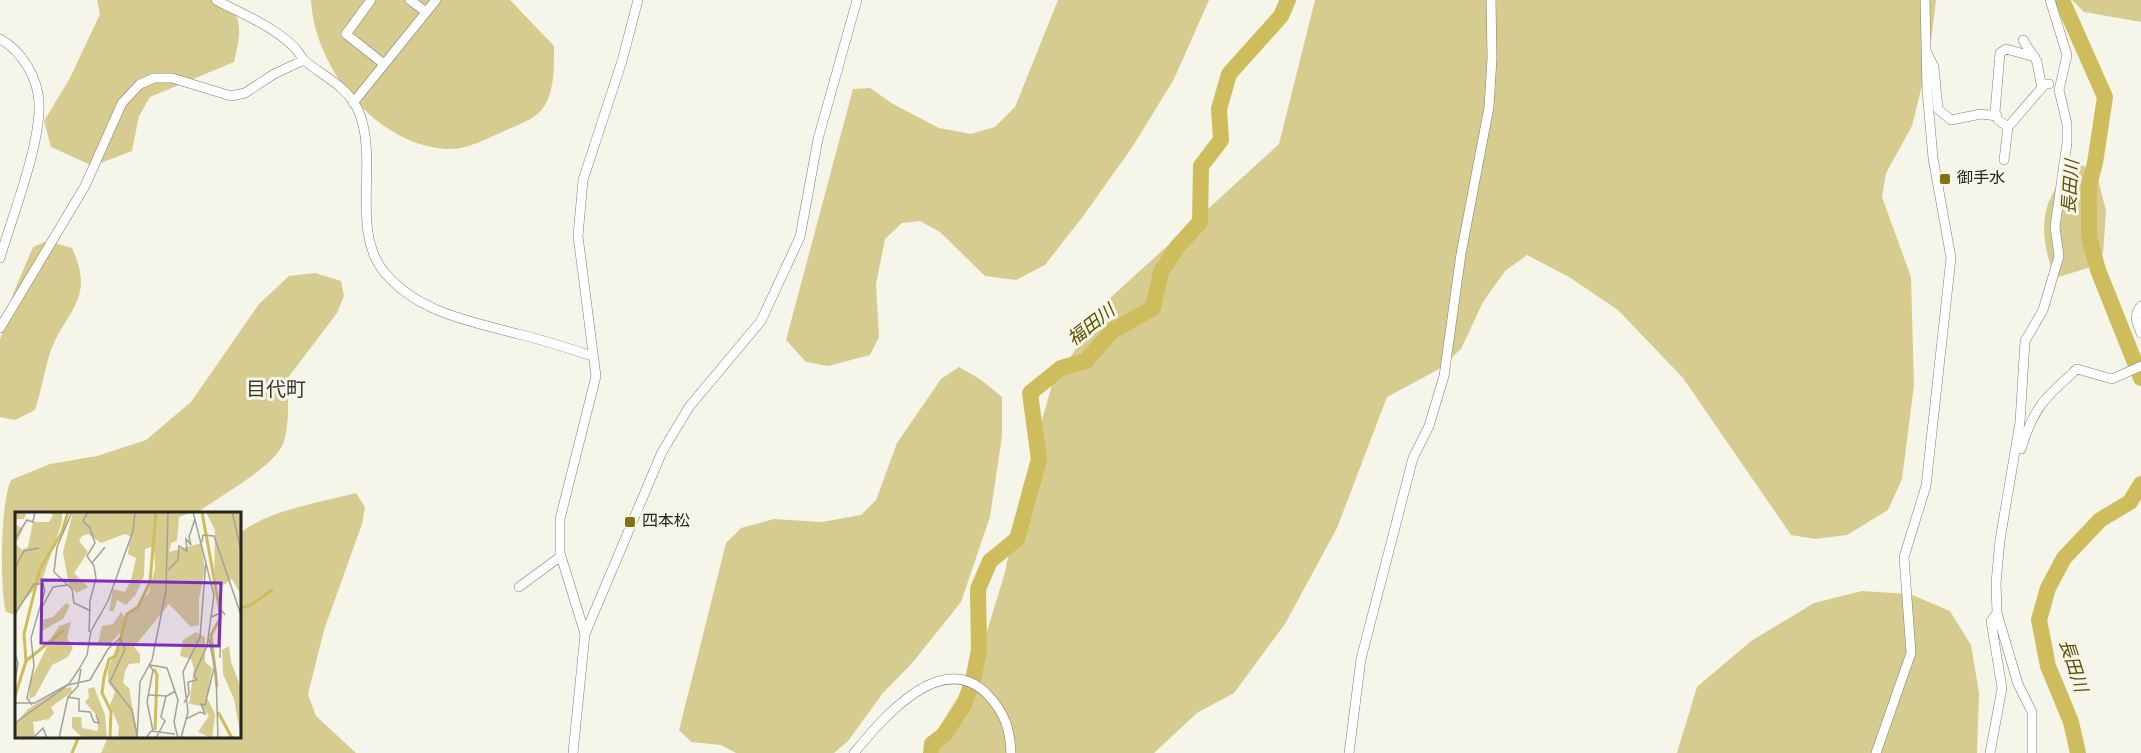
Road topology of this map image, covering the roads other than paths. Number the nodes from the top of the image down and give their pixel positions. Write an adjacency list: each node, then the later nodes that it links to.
1 (216, 0): 15 (street)
2 (371, 0): 16 (street)
3 (410, 0): 10 (street)
4 (436, 0): 10 (street)
5 (638, 0): 27 (street)
6 (856, 0): 33 (street)
7 (1491, 0): 37 (street)
8 (1925, 0): 13 (street)
9 (2050, 0): 18 (street)
10 (426, 12): 16 (street)
11 (2, 40): 23 (street)
12 (2024, 40): 14 (street)
13 (1926, 51): 20 (street); 38 (street)
14 (2035, 57): 17 (street); 20 (street)
15 (304, 60): 19 (street); 25 (street)
16 (384, 64): 19 (street)
17 (2045, 84): 18 (street); 21 (street)
18 (2060, 84): 29 (street)
19 (353, 103): 27 (street)
20 (1997, 116): 21 (street)
21 (2008, 127): 22 (street)
22 (2004, 159)
23 (0, 258)
24 (2141, 306): 26 (street)
25 (0, 328)
26 (2141, 333)
27 (592, 356): 30 (street)
28 (2141, 366): 29 (street)
29 (2013, 465): 32 (street)
30 (561, 556): 31 (street); 33 (street)
31 (519, 587)
32 (1997, 613): 39 (street); 40 (street)
33 (585, 634): 34 (street)
34 (573, 753)
35 (855, 753): 36 (street)
36 (1011, 753)
37 (1349, 753)
38 (1876, 753)
39 (1990, 753)
40 (2032, 753)

